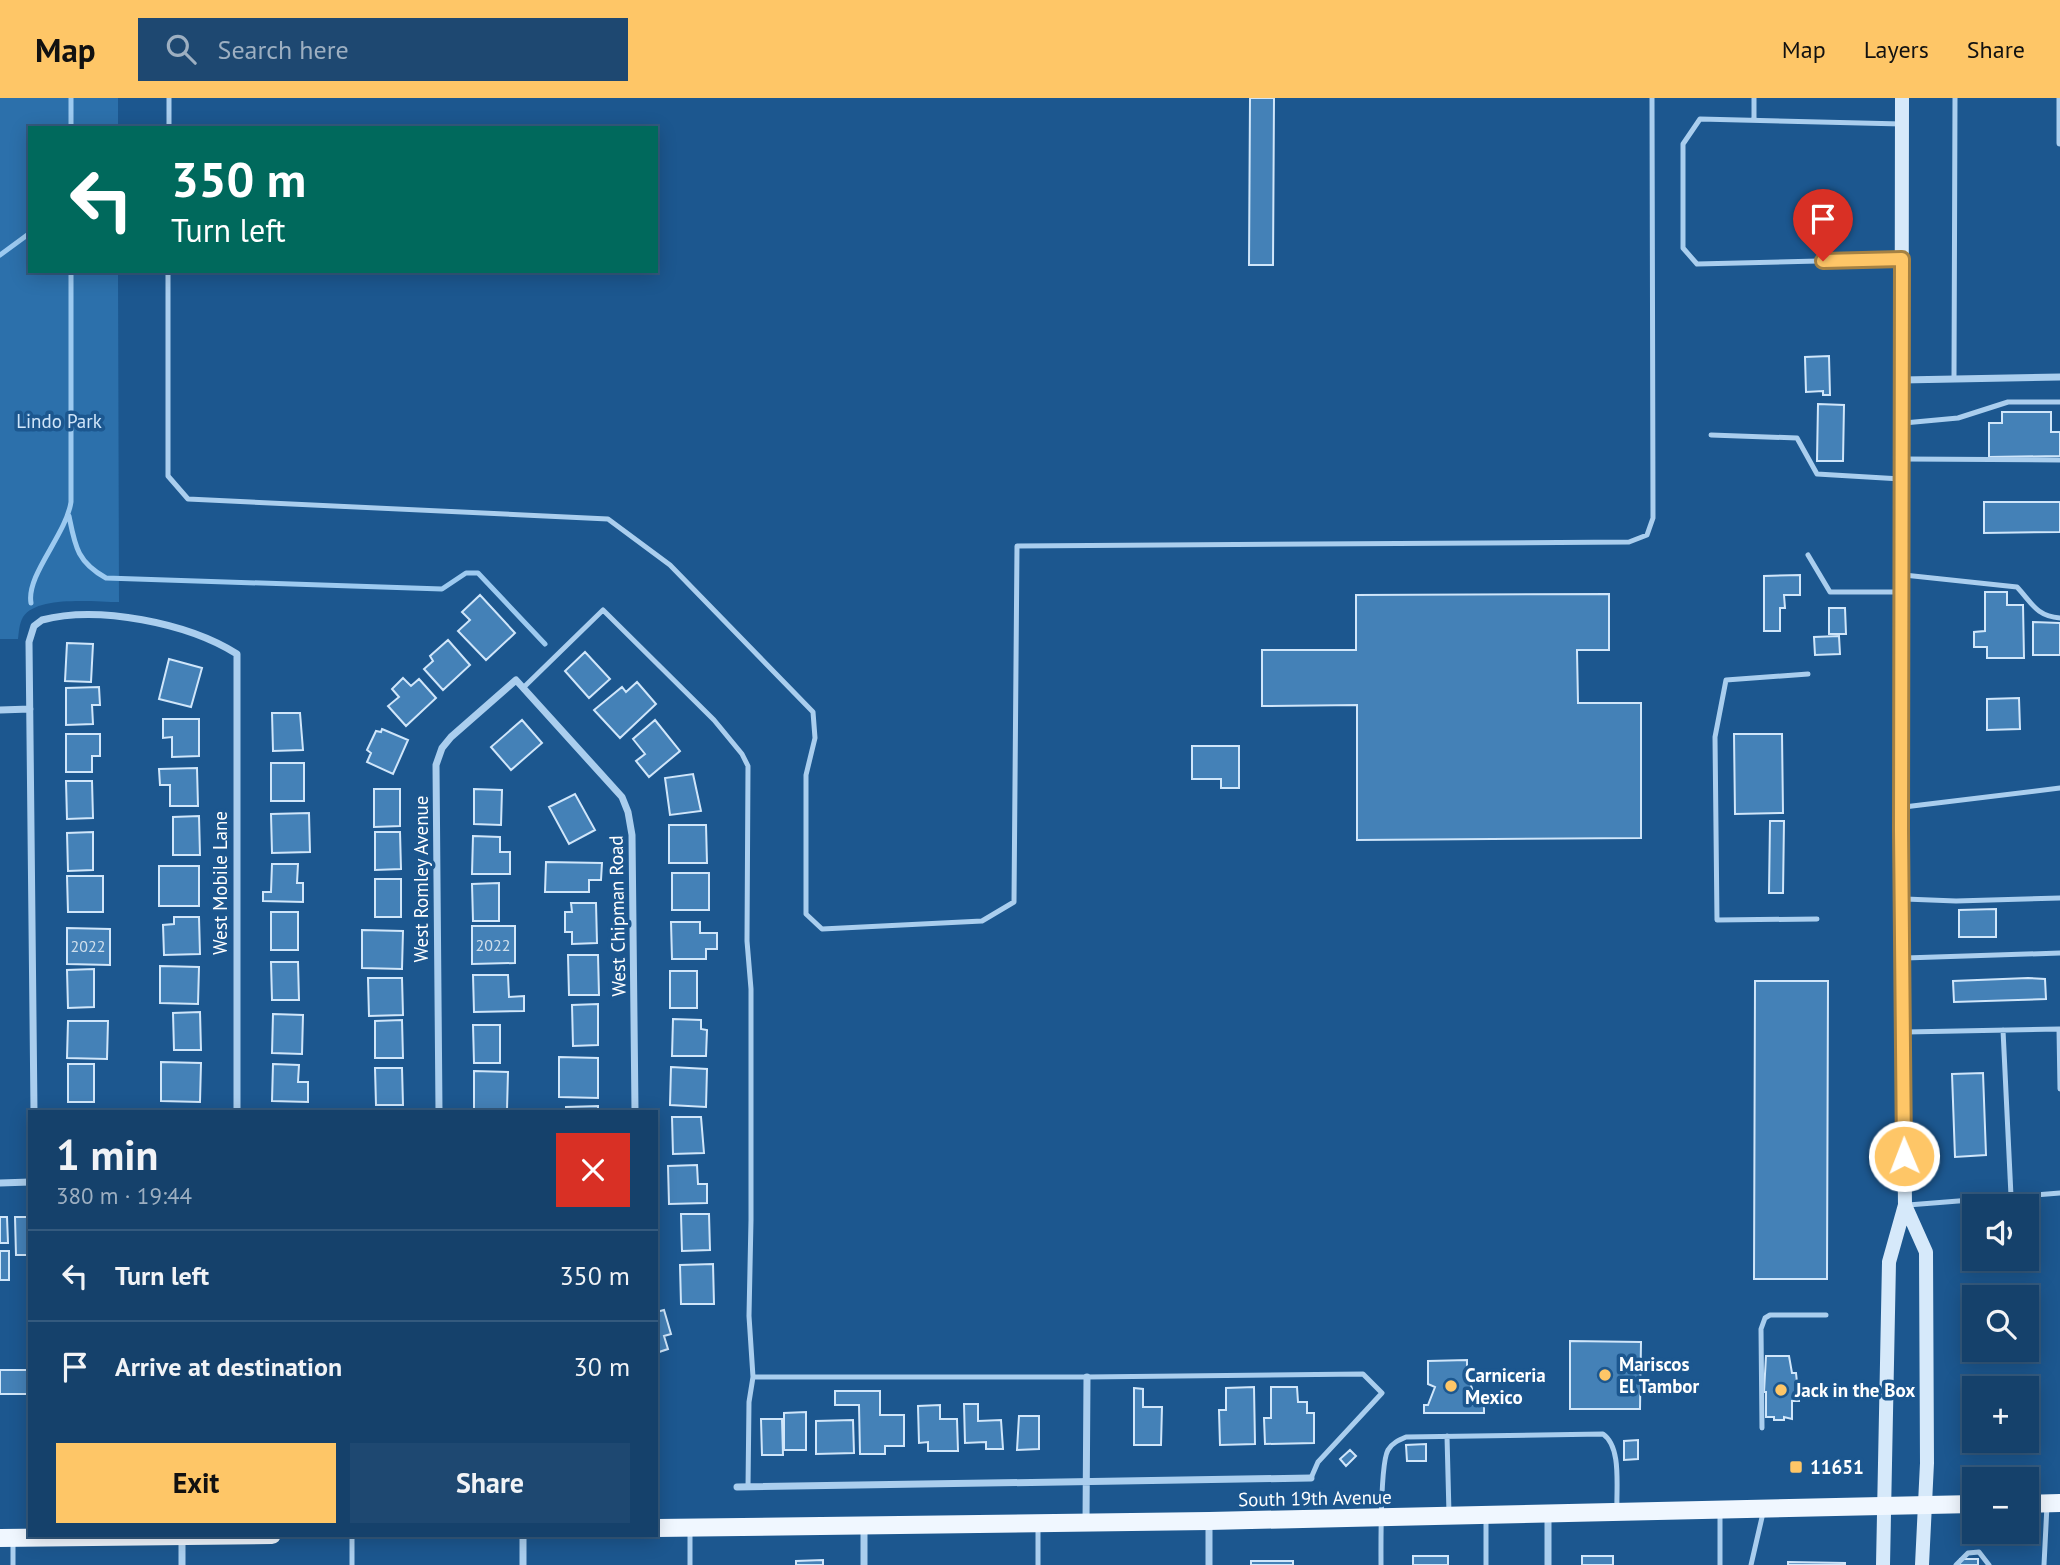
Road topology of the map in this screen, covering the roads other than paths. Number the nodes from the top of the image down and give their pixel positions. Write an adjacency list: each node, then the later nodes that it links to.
1 (169, 98): 9 (lane)
2 (1652, 98): 12 (lane)
3 (1754, 98): 7 (lane)
4 (1902, 98): 8 (main road)
5 (1955, 98): 14 (lane)
6 (2060, 98): 10 (street)
7 (1754, 120): 8 (lane); 11 (lane)
8 (1902, 124): 11 (main road)
9 (169, 126)
10 (2060, 143)
11 (1902, 259): 15 (main road)
12 (169, 273)
13 (2060, 377): 14 (street)
14 (1954, 379): 15 (street)
15 (1901, 380): 17 (main road)
16 (2060, 402): 17 (lane)
17 (1901, 423): 19 (main road)
18 (1711, 435): 21 (lane)
19 (1901, 459): 20 (lane); 21 (main road)
20 (2060, 460)
21 (1901, 479): 23 (main road)
22 (1808, 555): 24 (lane)
23 (1901, 574): 24 (main road); 25 (lane)
24 (1901, 592): 32 (main road)
25 (2060, 618)
26 (1808, 674): 35 (lane)
27 (516, 680): 28 (street, West Chipman Road); 44 (street, West Romley Avenue)
28 (523, 688): 45 (street, West Chipman Road); 54 (lane)
29 (30, 709): 30 (street); 42 (street); 43 (street, West Mobile Lane)
30 (0, 710)
31 (2060, 788): 32 (lane)
32 (1901, 807): 34 (main road)
33 (2060, 898): 34 (lane)
34 (1902, 899): 37 (main road)
35 (1816, 919)
36 (2060, 953): 37 (lane)
37 (1902, 958): 39 (main road)
38 (2003, 1030): 39 (lane); 40 (lane); 49 (lane)
39 (1902, 1032): 52 (main road)
40 (2060, 1082): 41 (lane)
41 (2060, 1089)
42 (34, 1110)
43 (237, 1110)
44 (439, 1110)
45 (635, 1110)
46 (28, 1182): 47 (street)
47 (0, 1183)
48 (2060, 1193): 50 (lane)
49 (2011, 1194)
50 (2039, 1194)
51 (1962, 1200): 52 (lane)
52 (1905, 1205): 64 (main road); 65 (main road)
53 (1826, 1315): 56 (lane)
54 (753, 1377): 55 (lane); 61 (lane)
55 (1087, 1377): 58 (lane); 59 (street)
56 (1762, 1428)
57 (1447, 1436): 68 (lane); 71 (lane); 72 (lane)
58 (1311, 1478): 59 (street)
59 (1086, 1483): 61 (street); 75 (street)
60 (737, 1487): 61 (street)
61 (748, 1487)
62 (2054, 1503): 101 (lane)
63 (1962, 1504): 64 (main road, South 19th Avenue)
64 (1925, 1505): 65 (main road, South 19th Avenue); 98 (main road)
65 (1884, 1506): 66 (main road, South 19th Avenue); 97 (main road)
66 (1764, 1510): 67 (main road, South 19th Avenue); 96 (lane)
67 (1720, 1511): 68 (main road, South 19th Avenue); 95 (lane)
68 (1617, 1513): 70 (main road, South 19th Avenue)
69 (1486, 1515): 70 (main road, South 19th Avenue); 71 (main road, South 19th Avenue); 93 (lane)
70 (1548, 1515): 94 (street)
71 (1449, 1516): 72 (main road, South 19th Avenue)
72 (1381, 1517): 73 (main road, South 19th Avenue); 92 (lane)
73 (1209, 1521): 75 (main road, South 19th Avenue); 91 (street)
74 (1038, 1523): 75 (main road, South 19th Avenue); 76 (main road, South 19th Avenue); 90 (lane)
75 (1086, 1523)
76 (864, 1526): 78 (main road, South 19th Avenue); 89 (street)
77 (658, 1528): 78 (main road, South 19th Avenue)
78 (690, 1528): 88 (lane)
79 (94, 1537): 83 (main road)
80 (182, 1537): 85 (street)
81 (352, 1537): 86 (lane)
82 (523, 1537): 87 (street)
83 (7, 1538): 84 (lane)
84 (13, 1565)
85 (182, 1565)
86 (352, 1565)
87 (523, 1565)
88 (690, 1565)
89 (864, 1565)
90 (1038, 1565)
91 (1209, 1565)
92 (1381, 1565)
93 (1486, 1565)
94 (1548, 1565)
95 (1720, 1565)
96 (1751, 1565)
97 (1883, 1565)
98 (1922, 1565)
99 (1956, 1565): 100 (lane)
100 (1989, 1565)
101 (2044, 1565)

